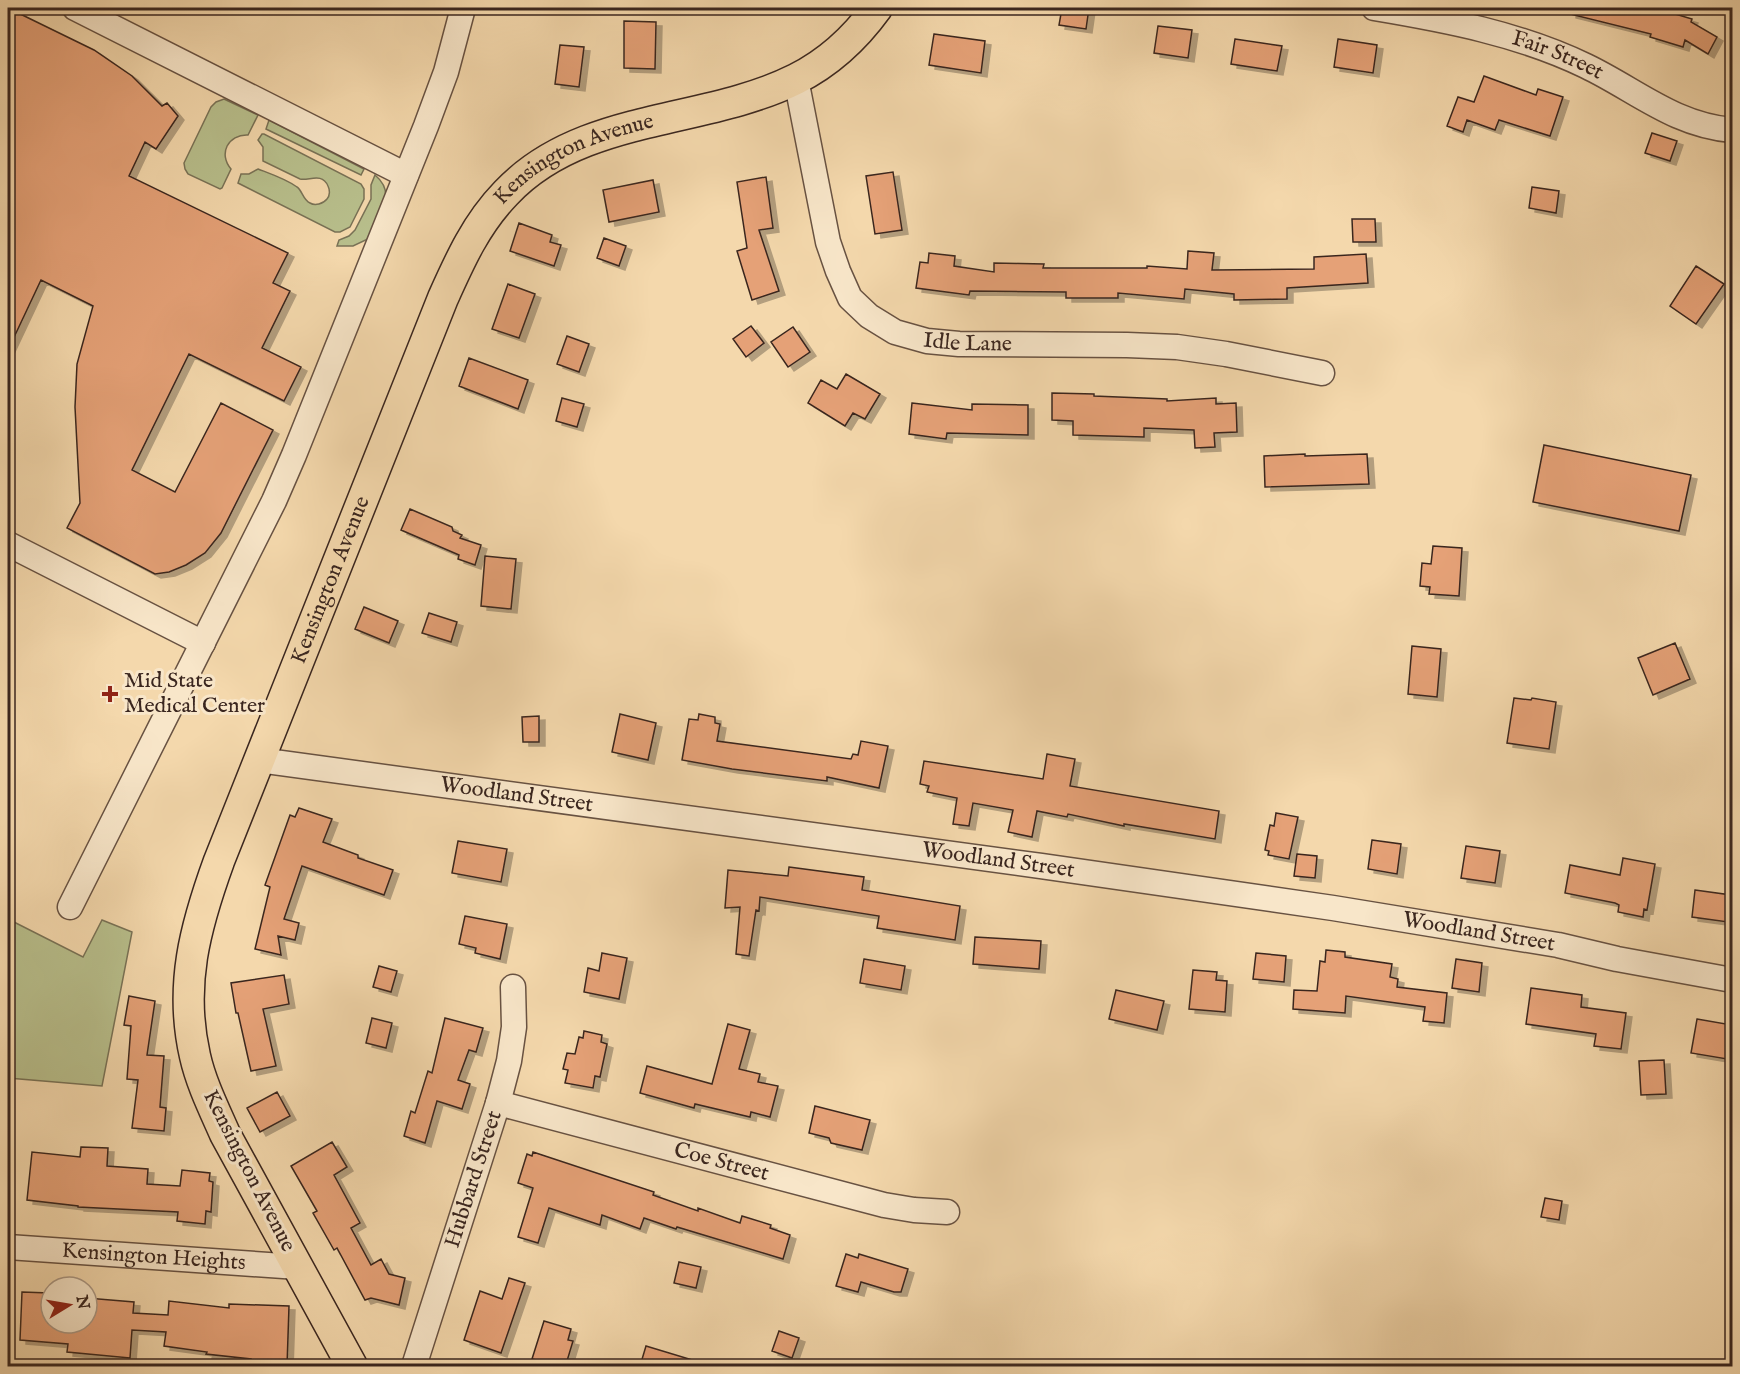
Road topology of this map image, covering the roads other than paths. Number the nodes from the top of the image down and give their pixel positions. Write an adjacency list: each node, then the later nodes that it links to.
1 (75, 8): 7 (street)
2 (463, 8): 7 (street)
3 (877, 8): 5 (main road, Kensington Avenue)
4 (1374, 8): 6 (street, Fair Street)
5 (796, 79): 8 (street, Idle Lane); 11 (main road, Kensington Avenue)
6 (1732, 130)
7 (406, 175): 10 (street)
8 (1322, 373)
9 (8, 544): 10 (street)
10 (203, 643): 12 (street)
11 (259, 760): 13 (street, Woodland Street); 18 (main road, Kensington Avenue)
12 (70, 907)
13 (1732, 980)
14 (513, 987): 15 (street, Hubbard Street)
15 (498, 1103): 16 (street, Coe Street); 20 (street, Hubbard Street)
16 (947, 1212)
17 (8, 1247): 18 (street, Kensington Heights)
18 (298, 1267): 19 (main road, Kensington Avenue)
19 (352, 1366)
20 (418, 1366)

